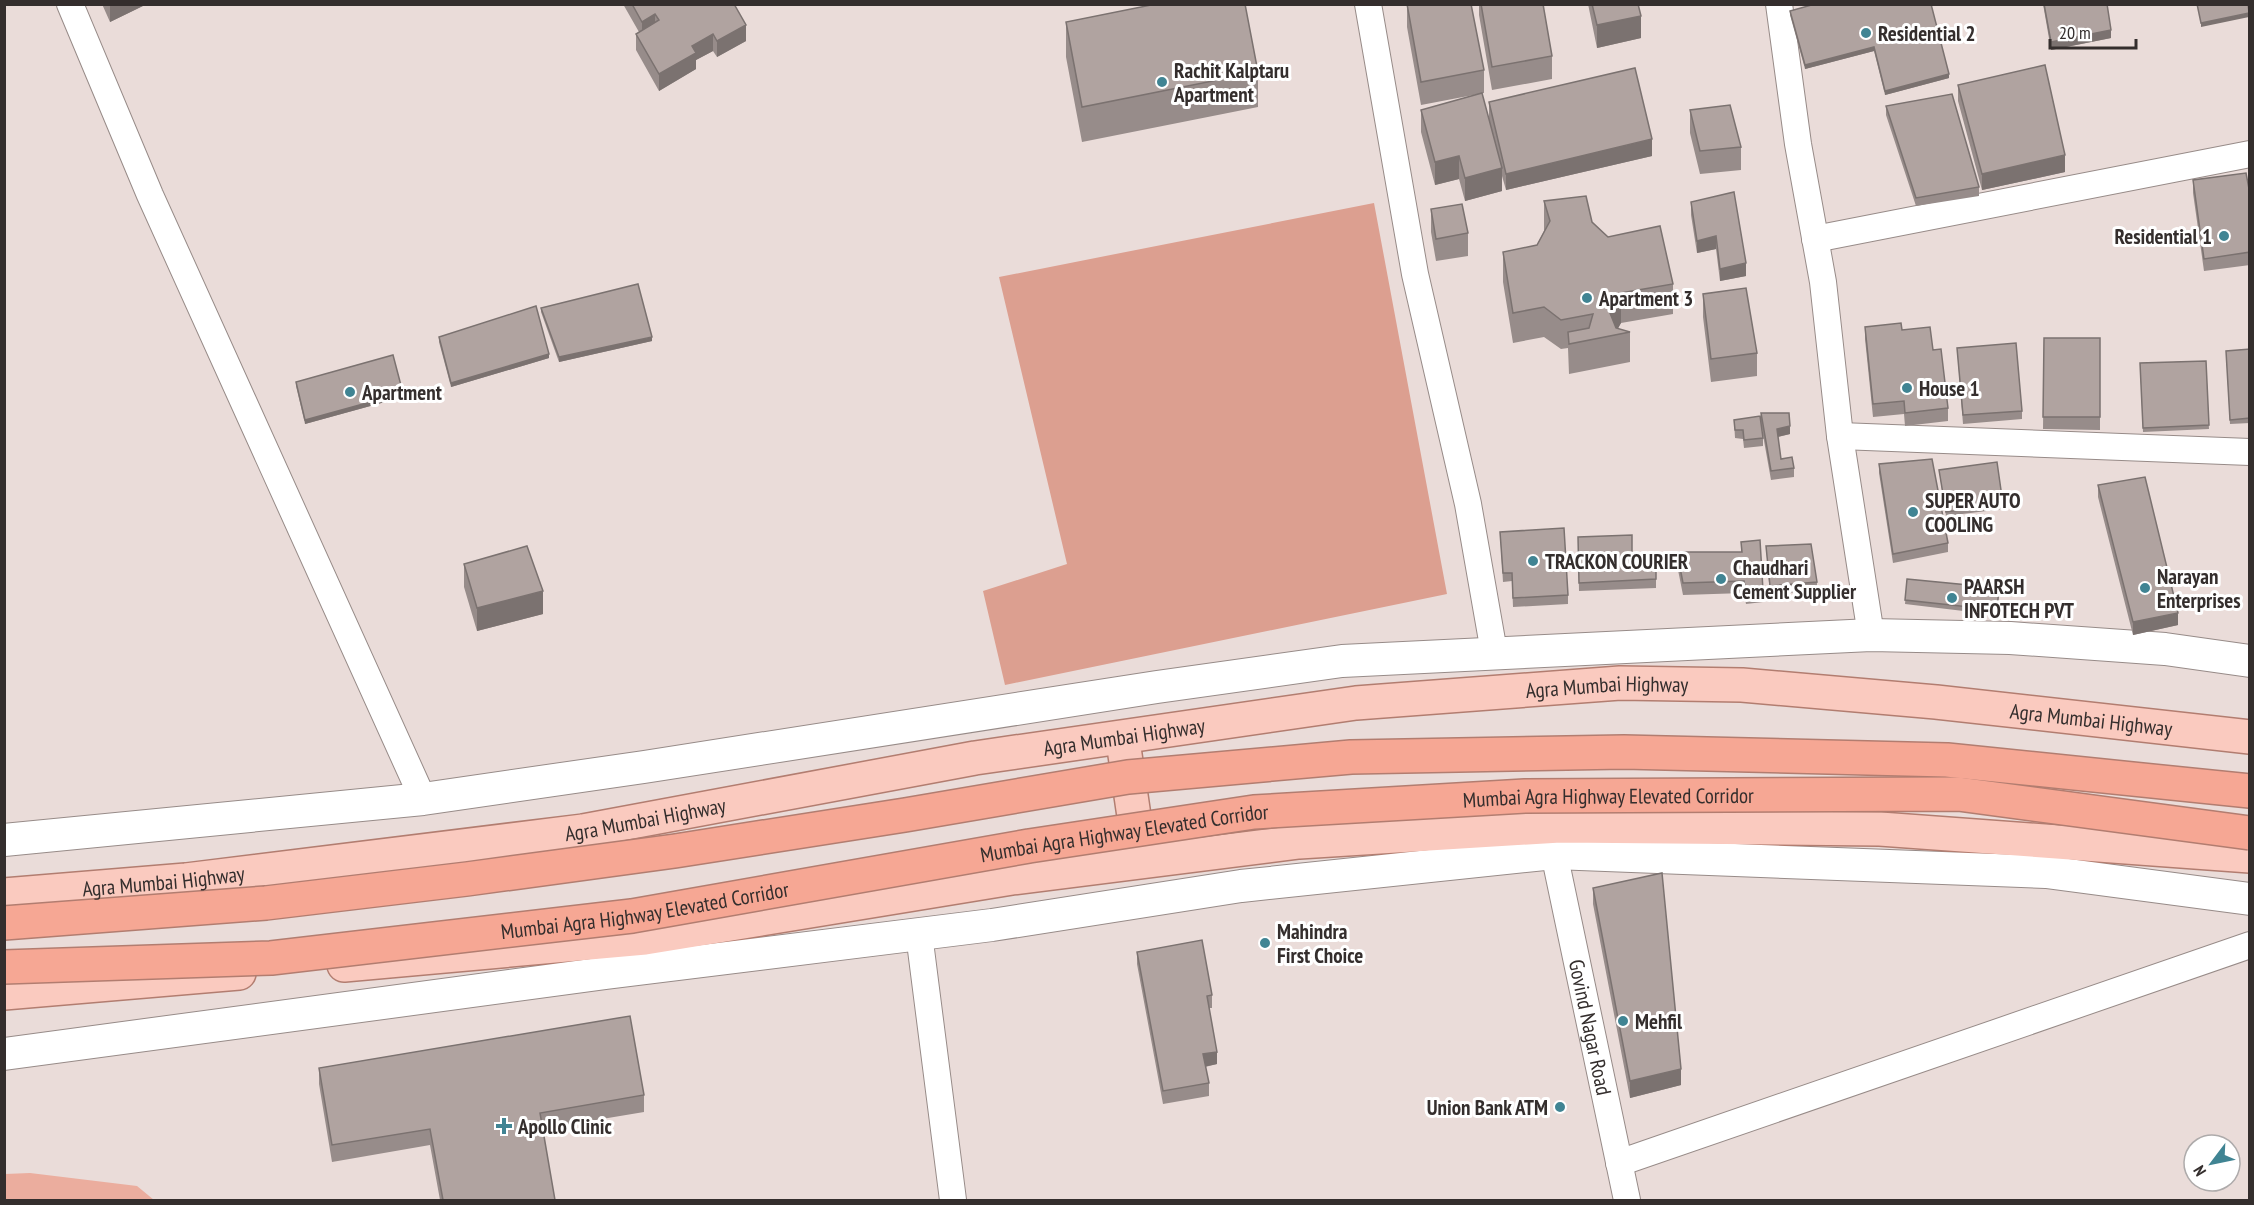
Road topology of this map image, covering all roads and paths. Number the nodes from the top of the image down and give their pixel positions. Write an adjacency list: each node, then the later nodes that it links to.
1 (70, 4): 14 (street)
2 (1779, 4): 5 (street)
3 (1376, 6): 9 (street)
4 (2250, 154): 5 (street)
5 (1815, 239): 6 (street)
6 (1840, 436): 7 (street); 8 (street)
7 (2250, 452)
8 (1871, 635): 9 (street); 10 (street)
9 (1494, 652): 14 (street)
10 (2250, 661)
11 (1123, 735): 12 (main road, Agra Mumbai Highway); 19 (main road); 20 (main road, Agra Mumbai Highway)
12 (2250, 737)
13 (2250, 790): 22 (highway, Mumbai Agra Highway Elevated Corridor, bridge)
14 (423, 799): 16 (street)
15 (2250, 833): 25 (highway, Mumbai Agra Highway Elevated Corridor, bridge)
16 (4, 840)
17 (1554, 853): 21 (street); 23 (street); 28 (street, Govind Nagar Road)
18 (2250, 856): 19 (main road)
19 (1140, 862): 26 (main road)
20 (4, 895)
21 (2250, 899)
22 (4, 923)
23 (919, 934): 27 (street); 29 (street)
24 (2250, 945): 28 (street)
25 (4, 967)
26 (4, 993)
27 (4, 1054)
28 (1619, 1163): 30 (street, Govind Nagar Road)
29 (953, 1200)
30 (1627, 1200)

